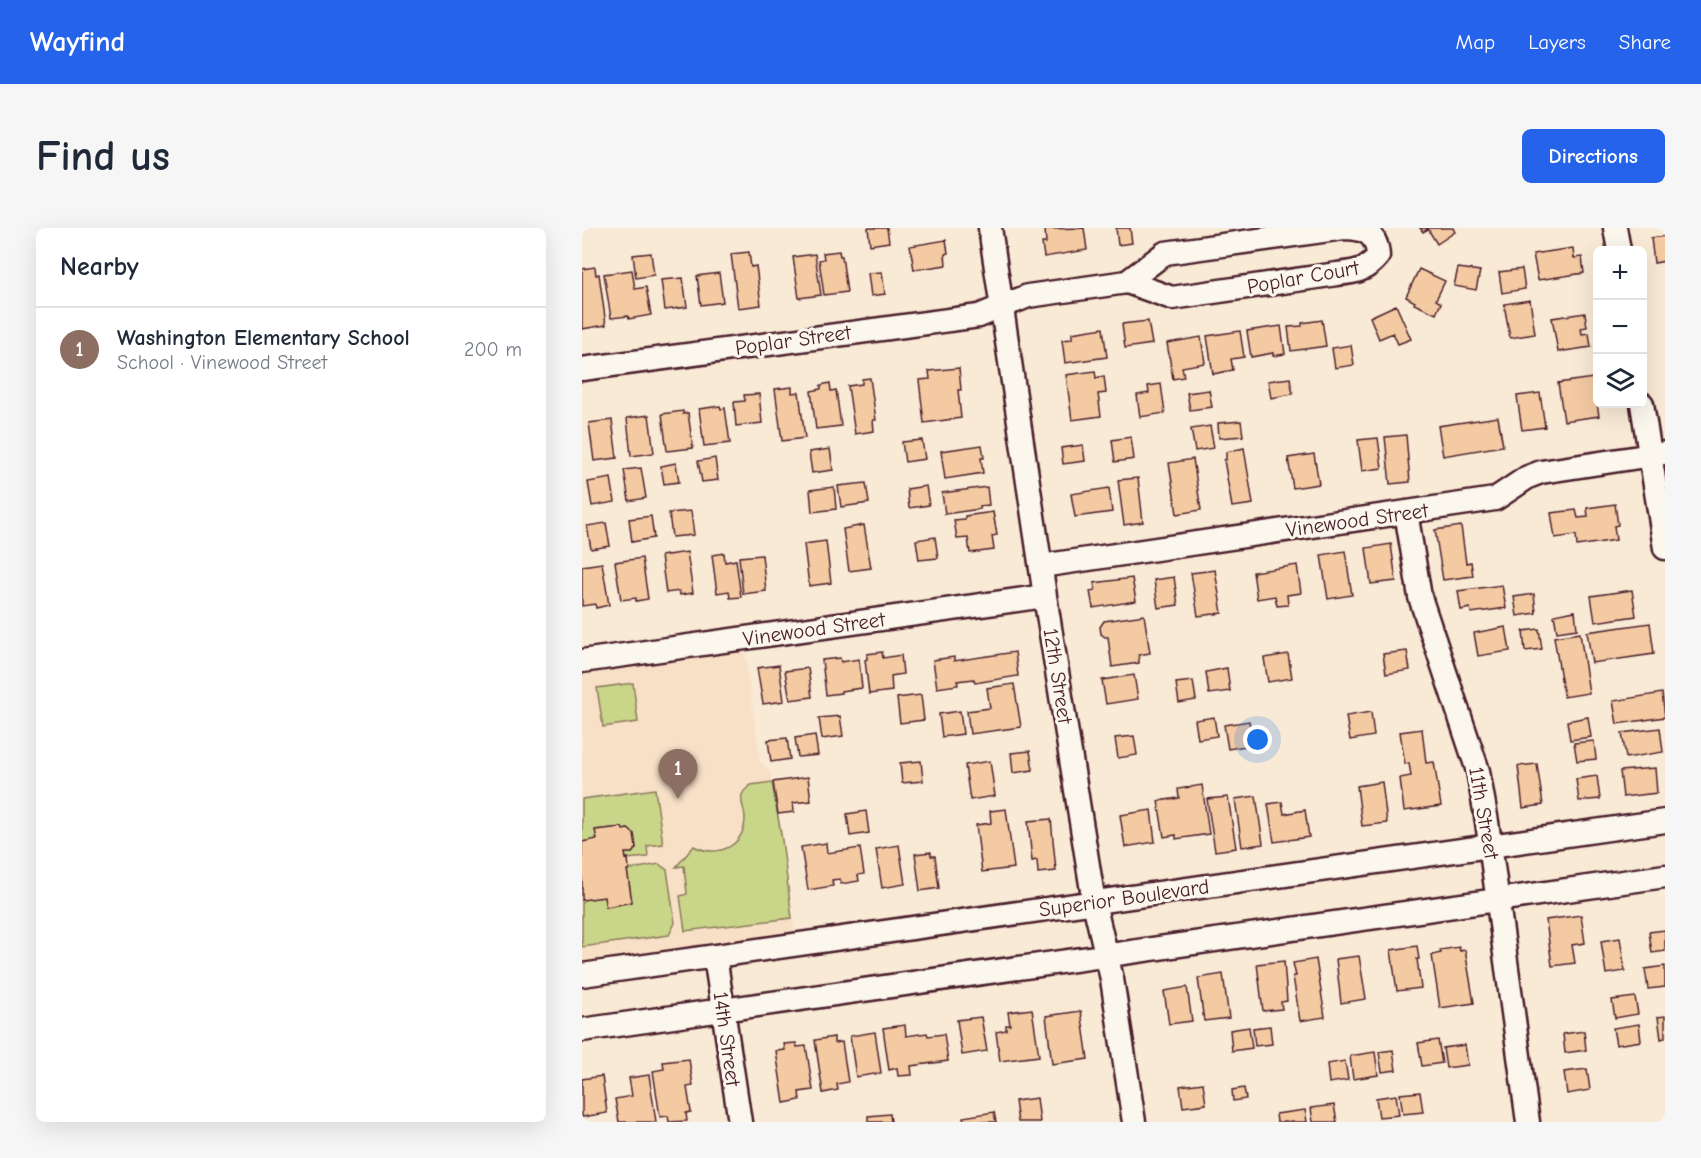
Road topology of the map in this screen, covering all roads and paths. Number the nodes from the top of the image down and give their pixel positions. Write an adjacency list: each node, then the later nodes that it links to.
1 (990, 228): 5 (street, 12th Street)
2 (1615, 228): 3 (street)
3 (1617, 246)
4 (1127, 282): 4 (street, Poplar Court); 5 (street, Poplar Court)
5 (1002, 306): 6 (street, Poplar Street); 11 (street, 12th Street)
6 (582, 369)
7 (1643, 408): 8 (street)
8 (1658, 454): 9 (street, Vinewood Street); 10 (street)
9 (1406, 512): 11 (street, Vinewood Street); 15 (street, 11th Street)
10 (1665, 548)
11 (1041, 566): 12 (street, 12th Street)
12 (1045, 596): 13 (street, Vinewood Street); 18 (street, 12th Street)
13 (582, 661)
14 (1665, 821): 15 (street, Superior Boulevard)
15 (1490, 846): 17 (street, 11th Street); 18 (street, Superior Boulevard)
16 (1665, 876): 17 (street)
17 (1498, 899): 20 (street); 26 (street, 11th Street)
18 (1094, 903): 19 (street, Superior Boulevard); 20 (street, 12th Street)
19 (715, 956): 21 (street, Superior Boulevard); 22 (street, 14th Street)
20 (1107, 956): 22 (street); 25 (street, 12th Street)
21 (582, 975)
22 (723, 1010): 23 (street); 24 (street, 14th Street)
23 (582, 1030)
24 (740, 1122)
25 (1134, 1122)
26 (1528, 1122)

